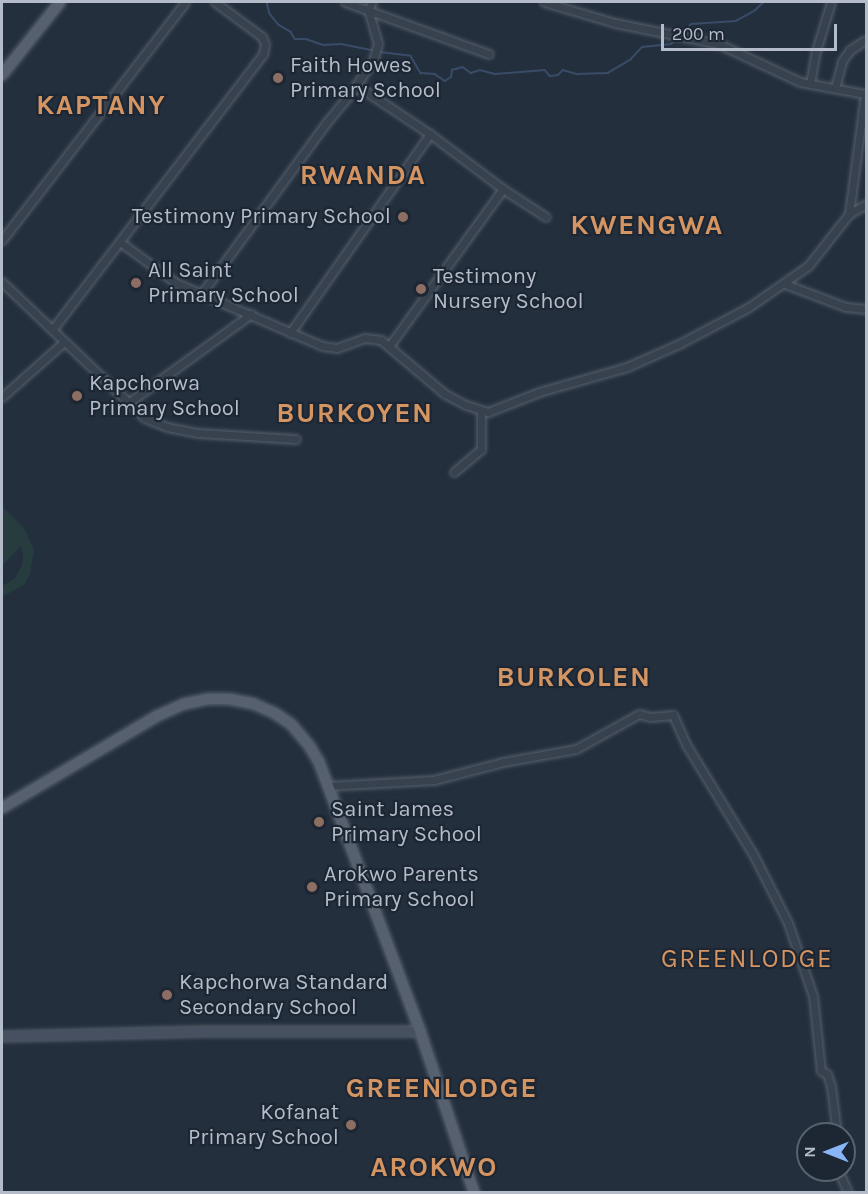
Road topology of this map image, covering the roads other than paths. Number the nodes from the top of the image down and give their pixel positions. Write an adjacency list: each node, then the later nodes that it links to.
1 (60, 2): 11 (main road)
2 (185, 2): 20 (street)
3 (215, 2): 21 (street)
4 (345, 2): 8 (street)
5 (372, 2): 8 (street)
6 (544, 2): 12 (street)
7 (831, 2): 12 (street)
8 (368, 10): 10 (street); 13 (street)
9 (864, 40): 14 (street)
10 (489, 54)
11 (2, 75)
12 (810, 84): 14 (street)
13 (354, 88): 15 (street); 24 (street)
14 (835, 88): 18 (street)
15 (430, 134): 16 (street); 28 (street)
16 (503, 189): 19 (street); 30 (street)
17 (867, 204): 18 (street)
18 (849, 214): 23 (street)
19 (546, 217)
20 (2, 240)
21 (120, 242): 24 (street); 27 (street)
22 (2, 282): 27 (street)
23 (784, 284): 25 (street); 33 (street)
24 (202, 293): 26 (street)
25 (867, 309)
26 (251, 314): 28 (street); 32 (street)
27 (52, 330): 29 (street)
28 (290, 333): 30 (street)
29 (64, 342): 31 (street); 32 (street)
30 (390, 345): 33 (street)
31 (2, 397)
32 (128, 403): 34 (street)
33 (481, 411): 35 (street)
34 (296, 438)
35 (454, 472)
36 (327, 786): 37 (main road); 38 (main road); 40 (street)
37 (2, 808)
38 (420, 1031): 39 (street); 41 (main road)
39 (2, 1036)
40 (836, 1122)
41 (474, 1192)

